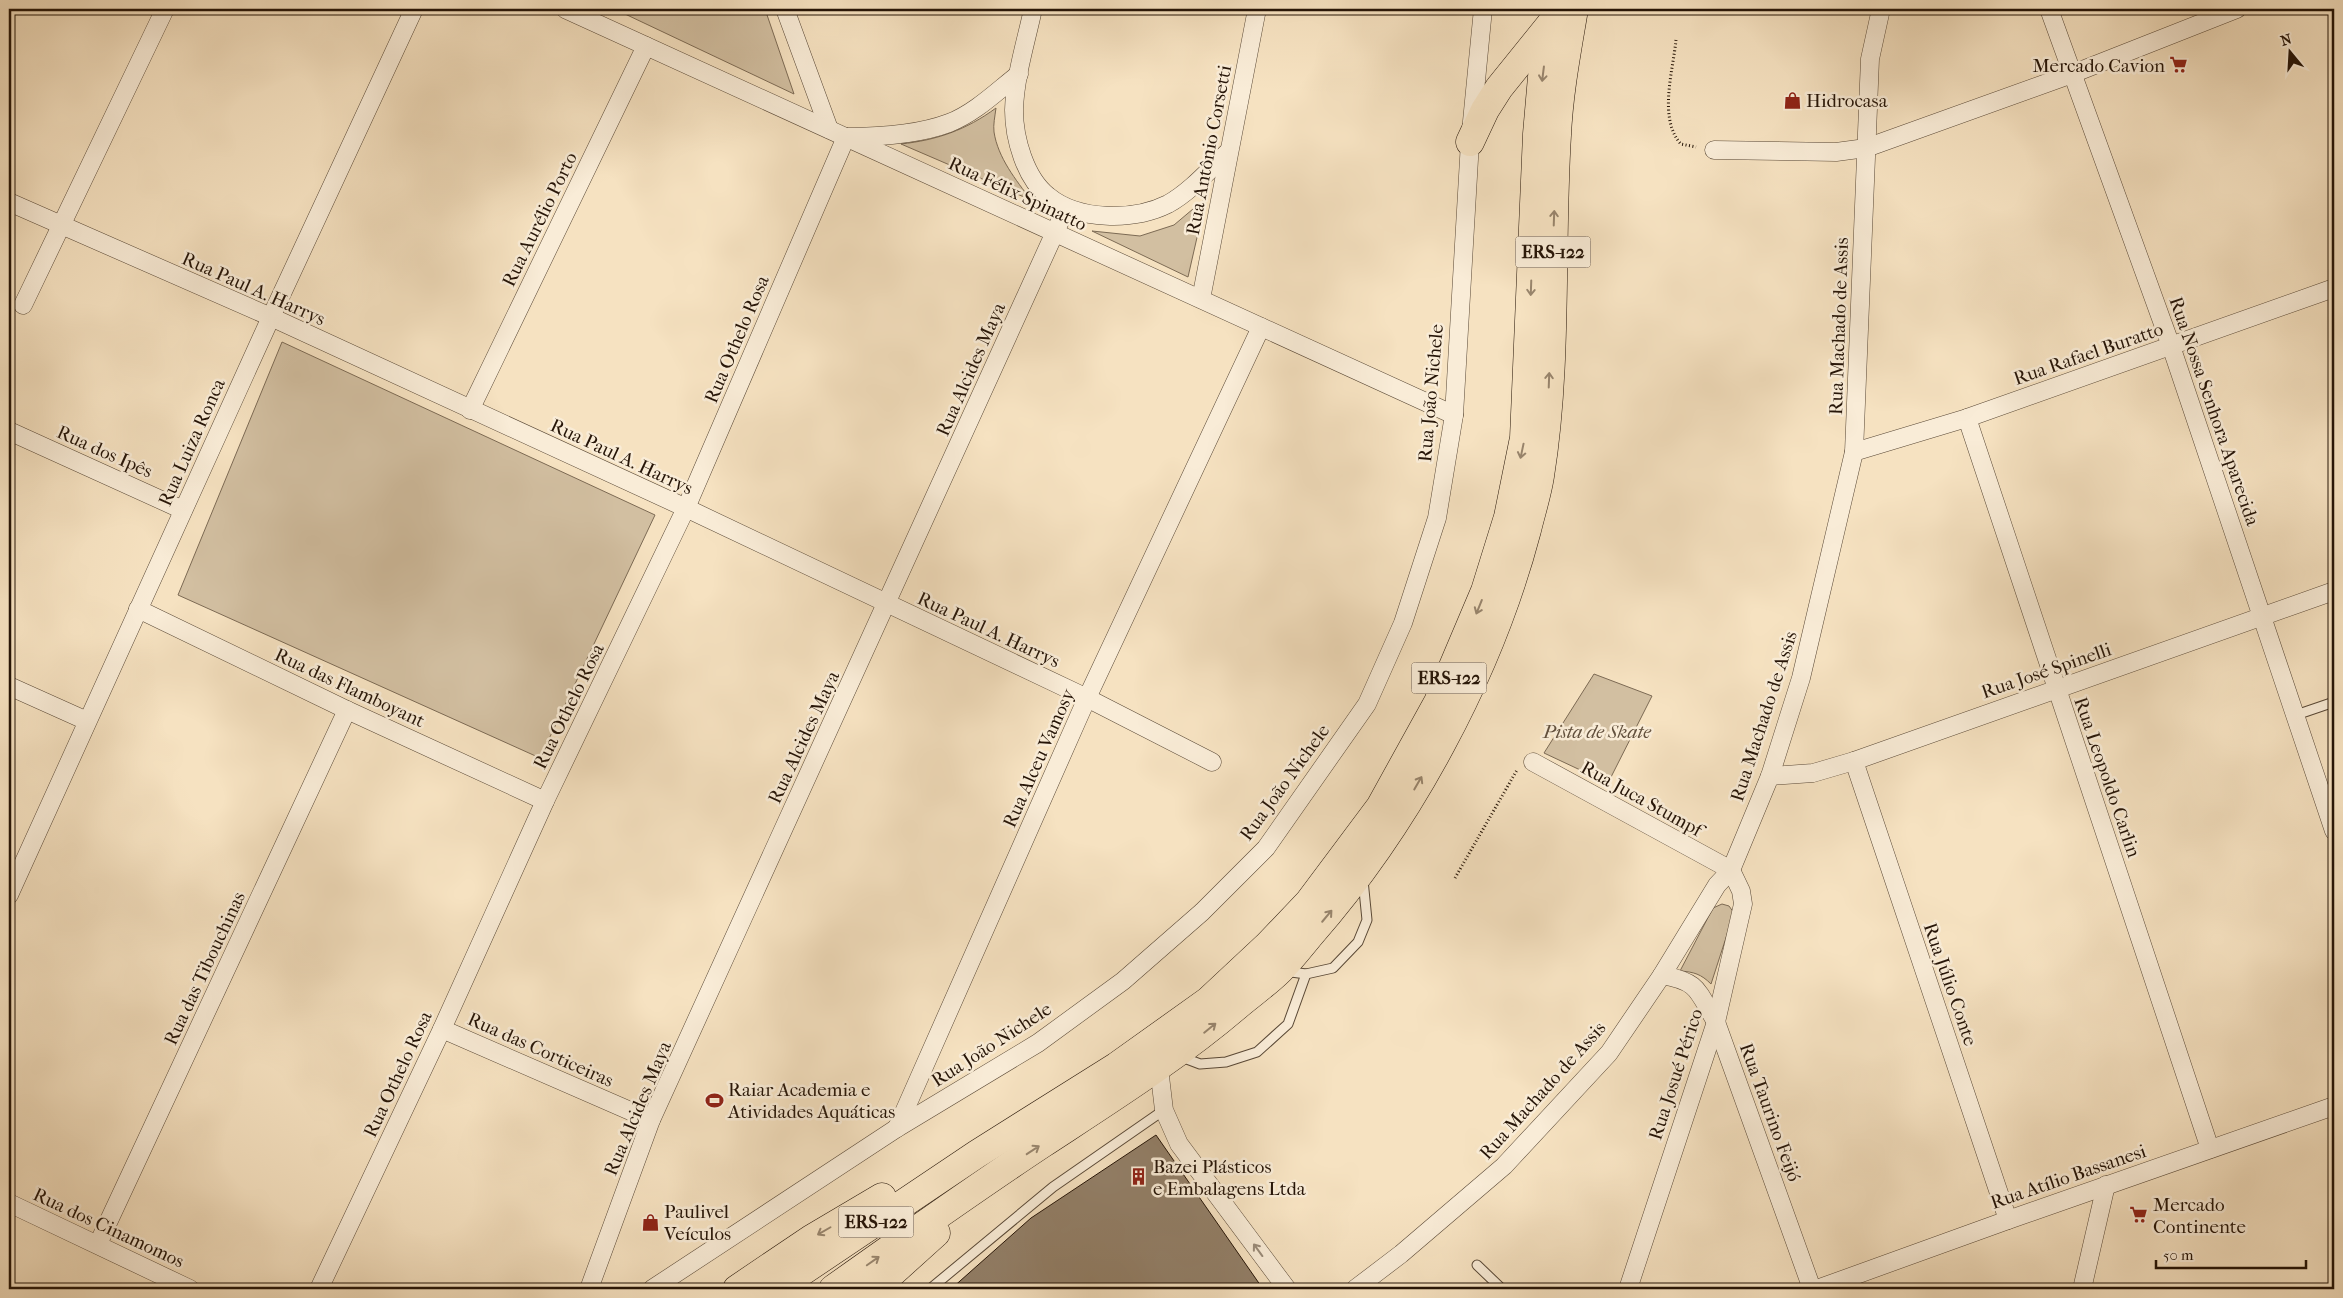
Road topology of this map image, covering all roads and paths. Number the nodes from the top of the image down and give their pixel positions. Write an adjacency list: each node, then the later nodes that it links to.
1 (165, 9): 27 (street)
2 (414, 9): 32 (street, Rua Luiza Ronca)
3 (565, 9): 16 (street, Rua Félix Spinatto)
4 (785, 9): 19 (street)
5 (1021, 9): 14 (street)
6 (1033, 9): 14 (street)
7 (1257, 9): 24 (street, Rua Antônio Corsetti)
8 (1483, 9): 21 (street, Rua João Nichele)
9 (1574, 9): 60 (highway, ERS-122, one-way to 9)
10 (1882, 9): 22 (street, Rua Machado de Assis)
11 (2049, 9): 18 (street, Rua Nossa Senhora Aparecida)
12 (2238, 9): 18 (street)
13 (1552, 17): 21 (highway); 74 (highway, ERS-122, one-way to 74)
14 (1029, 28): 17 (street)
15 (1676, 40): 23 (path)
16 (646, 46): 19 (street, Rua Félix Spinatto); 35 (street, Rua Aurélio Porto)
17 (1019, 74): 20 (street); 26 (street)
18 (2072, 74): 22 (street); 34 (street, Rua Nossa Senhora Aparecida)
19 (829, 129): 20 (street, Rua Félix Spinatto)
20 (846, 137): 28 (street, Rua Félix Spinatto); 40 (street, Rua Othelo Rosa)
21 (1470, 142): 36 (street, Rua João Nichele)
22 (1866, 148): 23 (street); 39 (street, Rua Machado de Assis)
23 (1714, 150)
24 (1228, 152): 26 (street); 30 (street, Rua Antônio Corsetti)
25 (9, 202): 27 (street, Rua Paul A. Harrys)
26 (1066, 208): 28 (street, Rua Alcides Maya)
27 (61, 226): 31 (street); 32 (street, Rua Paul A. Harrys)
28 (1055, 233): 30 (street, Rua Félix Spinatto); 43 (street, Rua Alcides Maya)
29 (2334, 288): 34 (street, Rua Rafael Buratto)
30 (1201, 299): 33 (street, Rua Félix Spinatto)
31 (23, 305)
32 (271, 318): 35 (street, Rua Paul A. Harrys); 41 (street, Rua Luiza Ronca)
33 (1262, 327): 36 (street, Rua Félix Spinatto); 48 (street, Rua Alceu Vamosy)
34 (2172, 346): 37 (street, Rua Rafael Buratto); 45 (street, Rua Nossa Senhora Aparecida)
35 (470, 410): 40 (street, Rua Paul A. Harrys)
36 (1454, 415): 72 (street, Rua João Nichele)
37 (1967, 418): 39 (street, Rua Rafael Buratto); 47 (street, Rua Leopoldo Carlin)
38 (9, 431): 41 (street, Rua dos Ipês)
39 (1854, 452): 56 (street, Rua Machado de Assis)
40 (686, 508): 43 (street, Rua Paul A. Harrys); 57 (street, Rua Othelo Rosa)
41 (184, 510): 44 (street, Rua Luiza Ronca)
42 (2334, 591): 45 (street, Rua José Spinelli)
43 (887, 605): 48 (street, Rua Paul A. Harrys); 71 (street, Rua Alcides Maya)
44 (138, 609): 50 (street, Rua das Flamboyant); 52 (street, Rua Luiza Ronca)
45 (2263, 617): 47 (street, Rua José Spinelli); 51 (street, Rua Nossa Senhora Aparecida)
46 (9, 686): 52 (street)
47 (2056, 689): 53 (street, Rua José Spinelli); 73 (street, Rua Leopoldo Carlin)
48 (1087, 698): 54 (street, Rua Paul A. Harrys); 72 (street, Rua Alceu Vamosy)
49 (2334, 702): 51 (lane)
50 (347, 710): 57 (street, Rua das Flamboyant); 79 (street, Rua das Tibouchinas)
51 (2296, 715): 58 (street, Rua Nossa Senhora Aparecida)
52 (87, 722): 62 (street, Rua Luiza Ronca)
53 (1854, 761): 56 (street, Rua José Spinelli); 78 (street, Rua Júlio Conte)
54 (1212, 762)
55 (1533, 762): 59 (street, Rua Juca Stumpf); 61 (path)
56 (1770, 776): 59 (street, Rua Machado de Assis)
57 (546, 801): 67 (street, Rua Othelo Rosa)
58 (2334, 831)
59 (1730, 870): 65 (street, Rua Machado de Assis); 66 (street, Rua Josué Périco)
60 (1361, 873): 63 (highway, ERS-122, one-way to 60); 64 (lane)
61 (1455, 878)
62 (9, 895)
63 (1279, 971): 64 (lane); 68 (highway, ERS-122, one-way to 63)
64 (1306, 974): 68 (lane)
65 (1662, 975): 66 (street, Rua Taurino Feijó); 91 (street, Rua Machado de Assis)
66 (1716, 1022): 93 (street, Rua Josué Périco); 94 (street, Rua Taurino Feijó)
67 (442, 1029): 71 (street, Rua das Corticeiras); 82 (street, Rua Othelo Rosa)
68 (1168, 1061): 70 (street); 75 (highway, ERS-122, one-way to 68)
69 (2334, 1106): 73 (street, Rua Atílio Bassanesi)
70 (1164, 1110): 89 (lane); 90 (street, one-way to 70)
71 (651, 1120): 83 (street, Rua Alcides Maya)
72 (897, 1128): 84 (street, Rua João Nichele)
73 (2210, 1149): 76 (street, Rua Atílio Bassanesi)
74 (977, 1154): 85 (highway, one-way to 85); 86 (highway, ERS-122)
75 (992, 1177): 87 (highway, ERS-122, one-way to 75); 88 (highway)
76 (2106, 1185): 78 (street, Rua Atílio Bassanesi); 96 (street)
77 (9, 1203): 79 (street, Rua dos Cinamomos)
78 (2008, 1220): 95 (street, Rua Atílio Bassanesi)
79 (98, 1244): 81 (street, Rua dos Cinamomos)
80 (1477, 1265): 92 (lane)
81 (190, 1289)
82 (319, 1289)
83 (589, 1289)
84 (652, 1289)
85 (737, 1289)
86 (776, 1289)
87 (833, 1289)
88 (874, 1289)
89 (930, 1289)
90 (1287, 1289)
91 (1355, 1289)
92 (1502, 1289)
93 (1628, 1289)
94 (1812, 1289)
95 (1817, 1289)
96 (2082, 1289)

